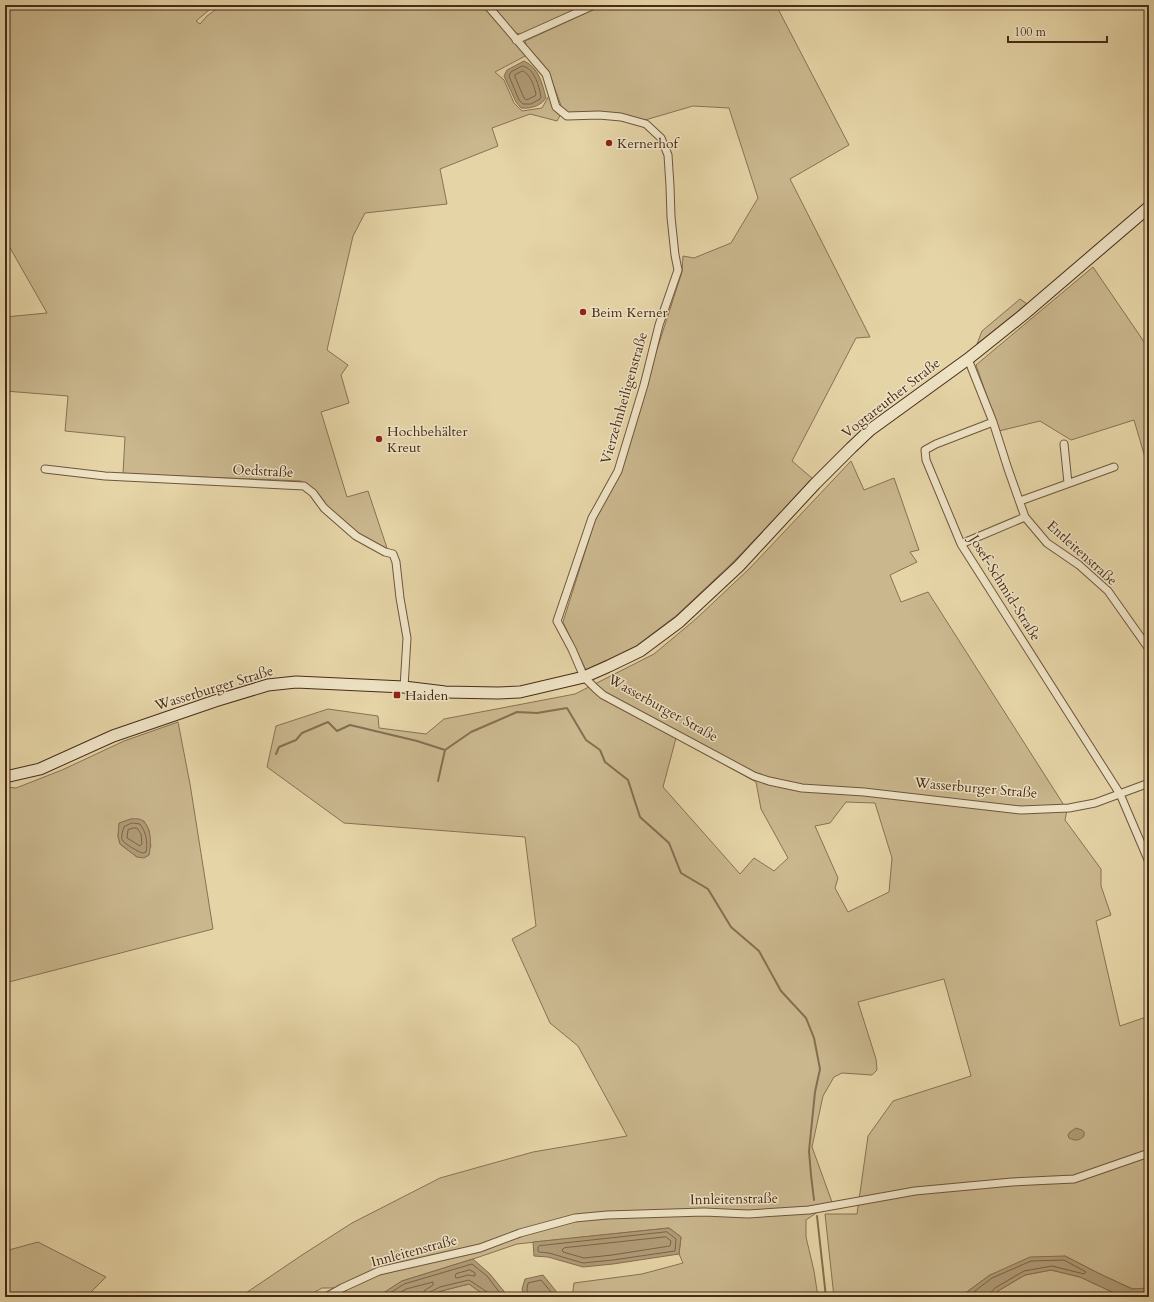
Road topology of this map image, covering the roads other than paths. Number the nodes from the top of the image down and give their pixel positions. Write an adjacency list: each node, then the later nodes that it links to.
1 (487, 5): 3 (street, Vierzehnheiligenstraße)
2 (594, 5): 3 (street)
3 (516, 40): 15 (street, Vierzehnheiligenstraße)
4 (1149, 207): 5 (main road, Vogtareuther Straße)
5 (968, 360): 6 (street, Entleitenstraße); 15 (main road, Vogtareuther Straße)
6 (993, 422): 11 (street, Entleitenstraße); 13 (street, Josef-Schmid-Straße)
7 (1064, 444): 10 (street)
8 (1114, 467): 10 (street)
9 (45, 469): 16 (street, Oedstraße)
10 (1068, 483): 11 (street)
11 (1020, 501): 12 (street, Entleitenstraße)
12 (1025, 516): 13 (street); 14 (street, Entleitenstraße)
13 (961, 544): 19 (street, Josef-Schmid-Straße)
14 (1149, 649)
15 (584, 677): 16 (main road, Wasserburger Straße); 19 (street, Wasserburger Straße)
16 (404, 687): 17 (main road, Wasserburger Straße)
17 (5, 777)
18 (1149, 783): 19 (street, Wasserburger Straße)
19 (1120, 794): 20 (street, Josef-Schmid-Straße)
20 (1149, 862)
21 (1149, 1153): 22 (street, Innleitenstraße)
22 (326, 1297)

